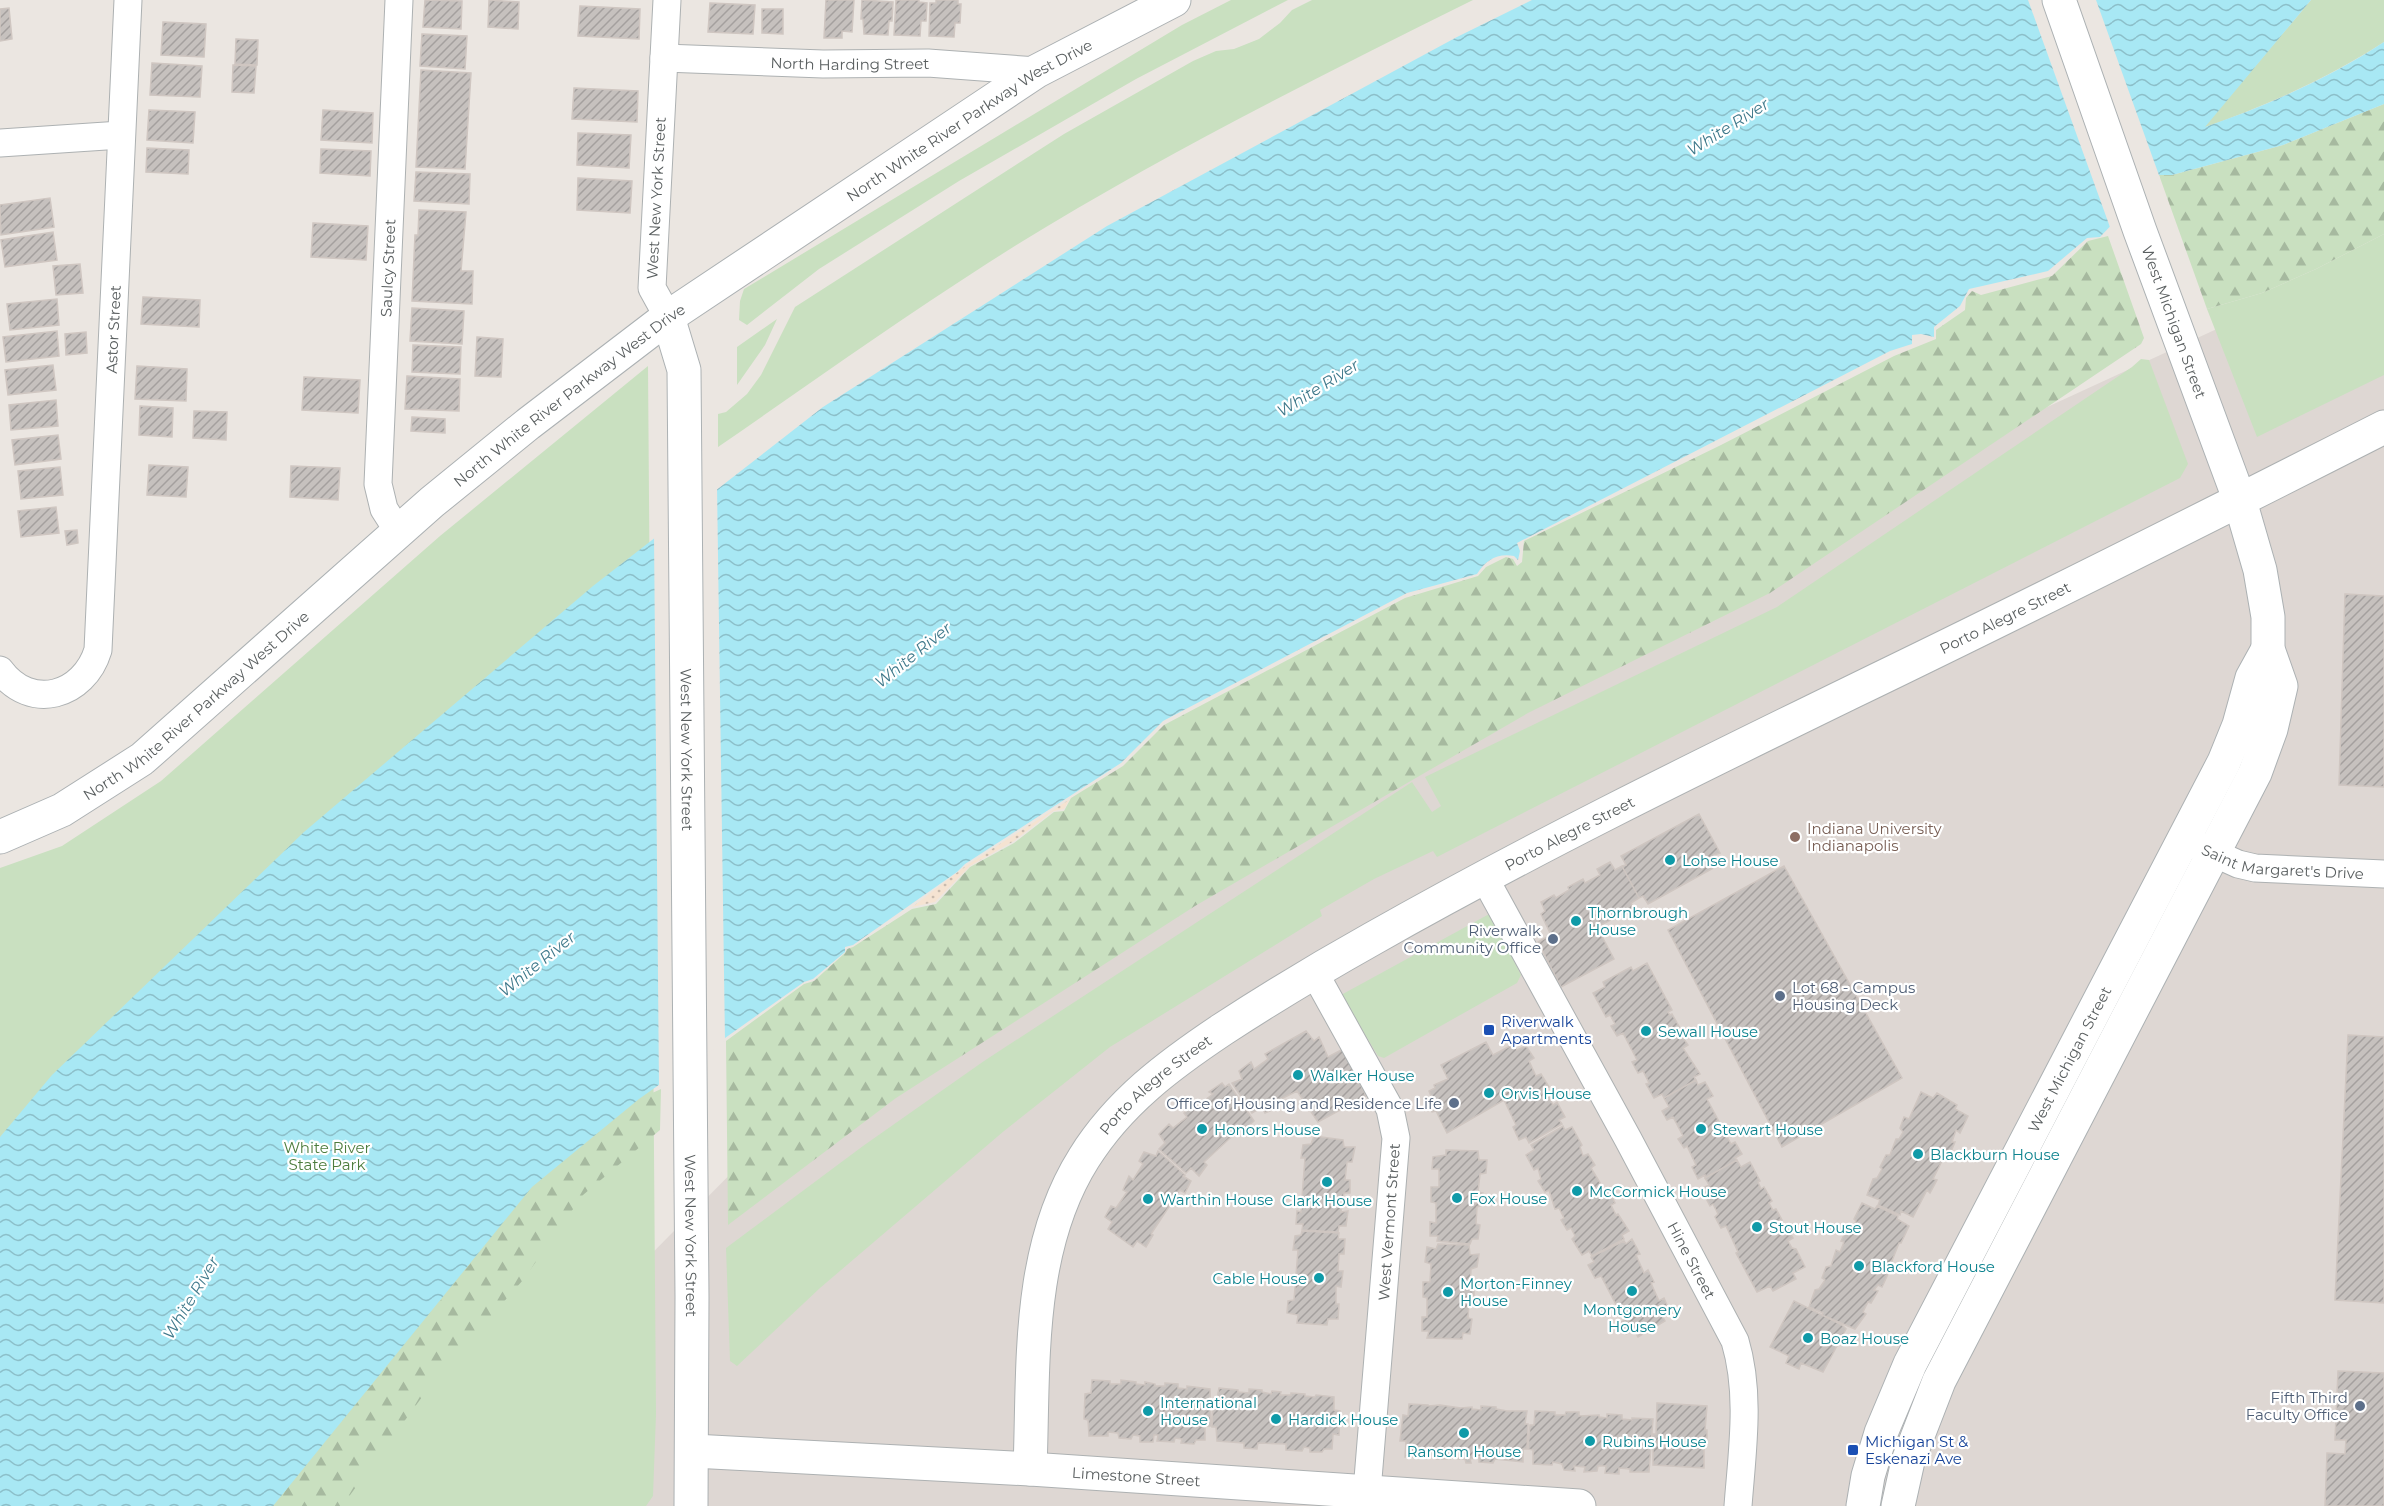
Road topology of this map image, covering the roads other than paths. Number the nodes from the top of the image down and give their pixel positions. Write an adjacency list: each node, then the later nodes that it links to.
1 (128, 0): 8 (street, Astor Street)
2 (399, 0): 13 (street, Saulcy Street)
3 (667, 0): 6 (street, West New York Street)
4 (1174, 0): 7 (main road, North White River Parkway West Drive)
5 (2059, 0): 12 (main road, West Michigan Street)
6 (664, 58): 7 (street, North Harding Street); 10 (street, West New York Street)
7 (1037, 71): 10 (main road, North White River Parkway West Drive)
8 (121, 135): 9 (street); 15 (street, Astor Street)
9 (0, 143)
10 (668, 317): 13 (main road, North White River Parkway West Drive); 22 (main road, West New York Street)
11 (2384, 427): 12 (main road, Porto Alegre Street)
12 (2240, 501): 14 (main road, West Michigan Street); 20 (main road, Porto Alegre Street)
13 (398, 531): 16 (main road, North White River Parkway West Drive)
14 (2268, 649): 17 (main road, West Michigan Street); 18 (main road, West Michigan Street)
15 (0, 670)
16 (0, 837)
17 (2184, 839): 18 (street, Saint Margaret's Drive); 28 (main road, West Michigan Street)
18 (2214, 854): 19 (street, Saint Margaret's Drive); 29 (main road, West Michigan Street)
19 (2384, 874)
20 (1484, 877): 21 (main road, Porto Alegre Street); 27 (street, Hine Street)
21 (1314, 972): 23 (main road, Porto Alegre Street); 24 (street, West Vermont Street)
22 (693, 1451): 23 (main road, Limestone Street); 25 (main road, West New York Street)
23 (1030, 1469): 24 (main road, Limestone Street)
24 (1367, 1491): 26 (main road, Limestone Street)
25 (691, 1506)
26 (1579, 1506)
27 (1738, 1506)
28 (1863, 1506)
29 (1898, 1506)

